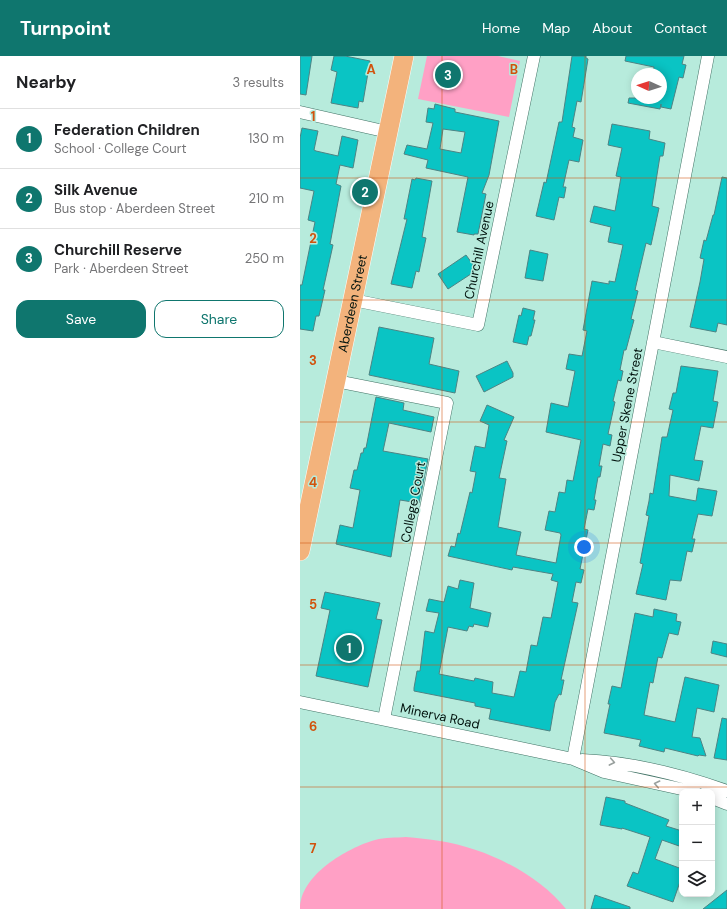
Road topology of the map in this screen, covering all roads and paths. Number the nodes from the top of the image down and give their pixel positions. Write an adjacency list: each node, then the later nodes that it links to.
1 (404, 56): 5 (main road, Aberdeen Street)
2 (534, 56): 6 (street, Churchill Avenue)
3 (708, 56): 7 (street, Upper Skene Street)
4 (300, 112): 5 (street)
5 (388, 132): 6 (main road, Aberdeen Street)
6 (353, 300): 9 (main road, Aberdeen Street)
7 (653, 342): 8 (street); 13 (street, Upper Skene Street)
8 (727, 357)
9 (336, 381): 10 (main road, Aberdeen Street); 12 (street, College Court)
10 (300, 551)
11 (300, 702): 12 (street, Minerva Road)
12 (384, 719): 13 (street, Minerva Road)
13 (573, 759): 14 (street, Minerva Road, one-way to 13); 15 (street, Minerva Road, one-way to 15)
14 (681, 789)
15 (727, 791)
16 (715, 799): 17 (street)
17 (727, 804)

